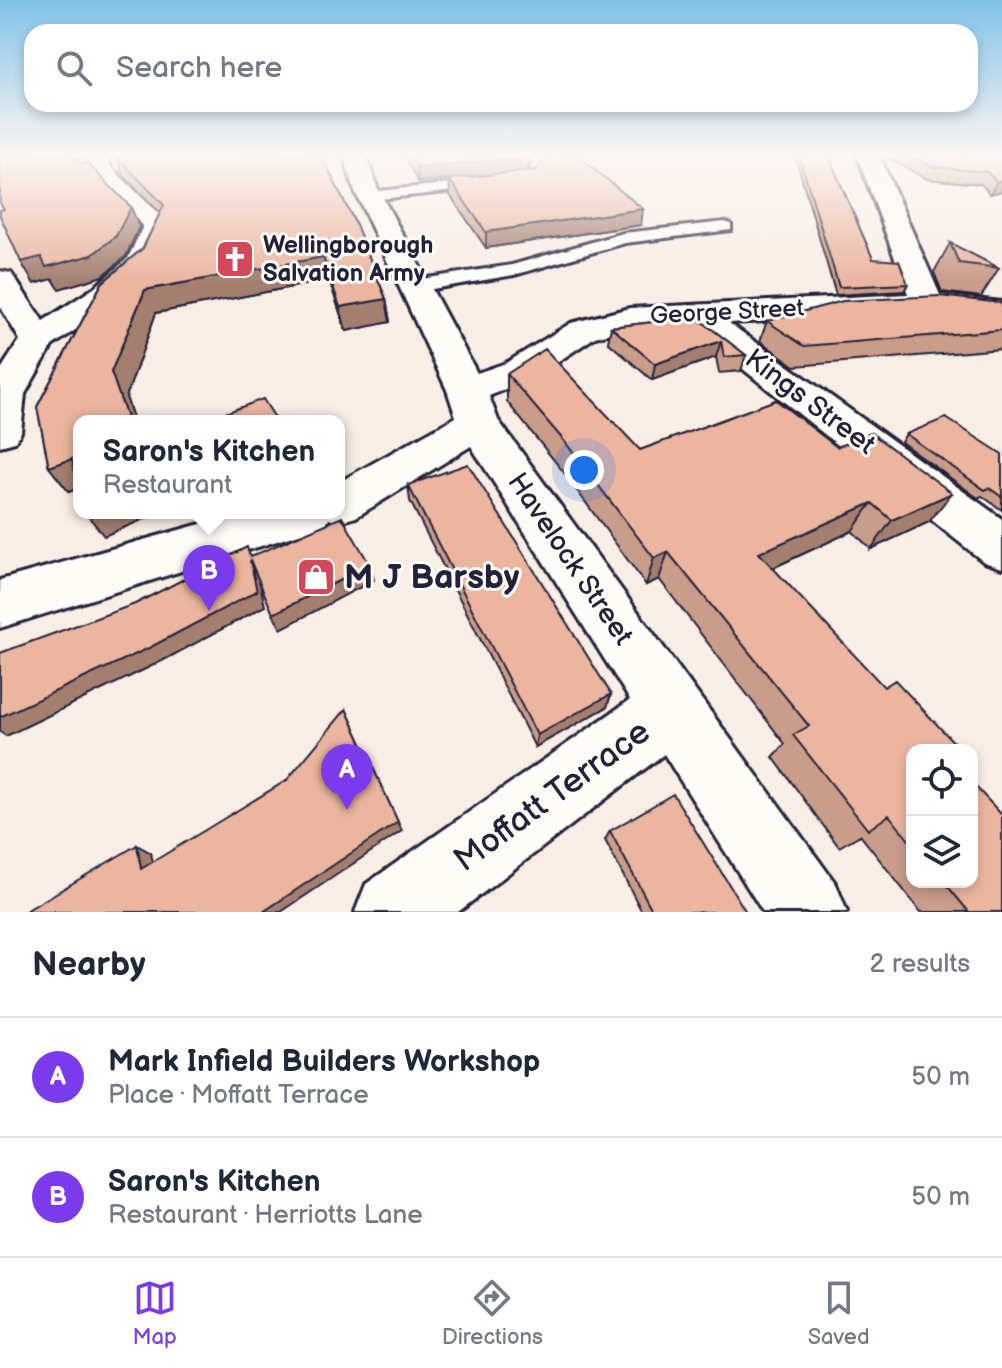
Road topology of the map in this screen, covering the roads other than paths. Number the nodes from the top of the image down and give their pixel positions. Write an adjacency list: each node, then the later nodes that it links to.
1 (129, 198): 10 (street)
2 (372, 198): 6 (street, Havelock Street)
3 (885, 198): 7 (street)
4 (725, 227): 6 (lane)
5 (0, 280): 10 (street)
6 (415, 286): 12 (street, Havelock Street)
7 (927, 303): 8 (street, George Street); 9 (street, George Street)
8 (1002, 312)
9 (695, 314): 12 (street, George Street); 16 (street, Kings Street)
10 (38, 340): 11 (street)
11 (2, 396): 13 (street)
12 (473, 407): 14 (street, George Street); 18 (street, Havelock Street)
13 (0, 432)
14 (345, 500)
15 (288, 519): 17 (street)
16 (1002, 547)
17 (0, 604)
18 (671, 709): 19 (street, Moffatt Terrace); 20 (street, Havelock Street)
19 (394, 912)
20 (808, 912)

